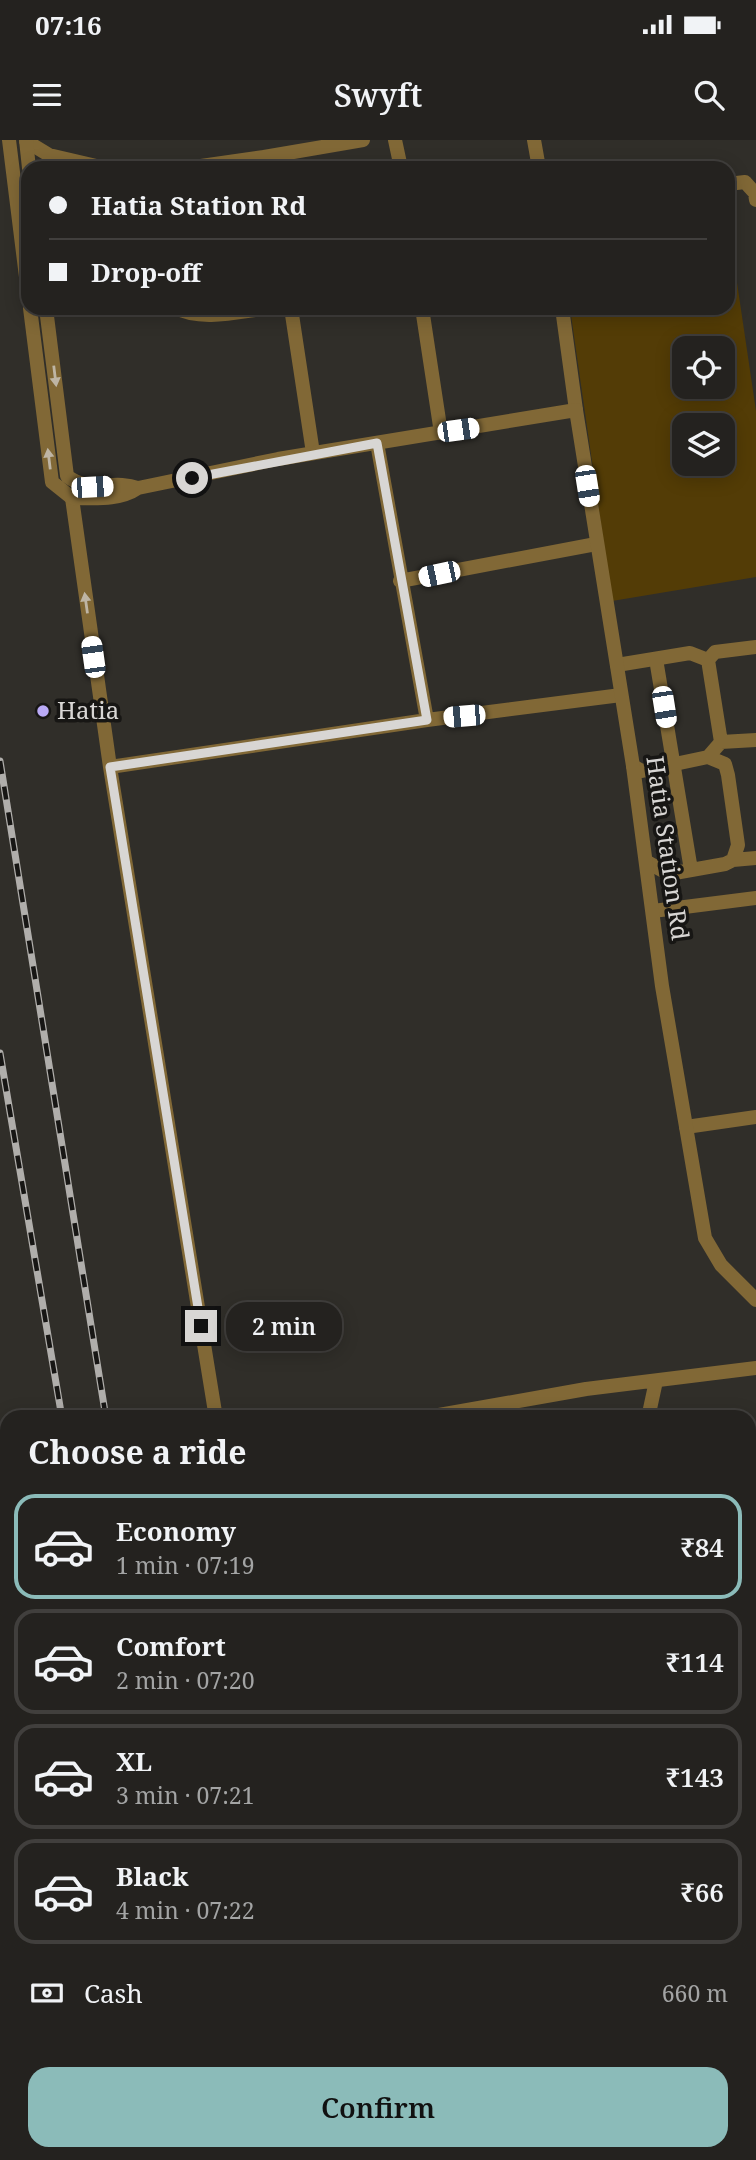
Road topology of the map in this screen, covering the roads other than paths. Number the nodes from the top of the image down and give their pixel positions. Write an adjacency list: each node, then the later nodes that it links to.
1 (9, 140): 14 (street)
2 (26, 140): 7 (street); 8 (street)
3 (363, 140): 6 (street)
4 (395, 140): 10 (street)
5 (534, 140): 11 (street)
6 (301, 145): 9 (street)
7 (28, 161)
8 (75, 161)
9 (267, 161)
10 (400, 161)
11 (538, 161)
12 (735, 183): 13 (street)
13 (756, 195)
14 (21, 237)
15 (31, 315): 25 (street, one-way to 15)
16 (47, 315): 24 (street, one-way to 24)
17 (292, 315): 23 (street)
18 (423, 315): 21 (street)
19 (563, 315): 20 (street, Hatia Station Rd)
20 (576, 410): 21 (street); 26 (street, Hatia Station Rd)
21 (441, 433): 22 (street)
22 (377, 443): 23 (street); 27 (street)
23 (313, 453): 24 (street)
24 (138, 488): 25 (street)
25 (72, 498): 39 (street, one-way to 25)
26 (596, 544): 27 (street); 31 (street, Hatia Station Rd)
27 (400, 581): 33 (street)
28 (756, 647): 30 (street)
29 (656, 659): 30 (street); 31 (street); 37 (street)
30 (708, 660): 35 (street)
31 (617, 665): 32 (street, Hatia Station Rd)
32 (621, 695): 33 (street); 38 (street, Hatia Station Rd)
33 (427, 720): 39 (street)
34 (756, 740): 35 (street)
35 (722, 742): 36 (street)
36 (708, 757): 37 (street); 41 (street)
37 (674, 765): 38 (street); 43 (street)
38 (633, 766): 42 (street, Hatia Station Rd)
39 (110, 767): 51 (street)
40 (756, 858): 41 (street)
41 (733, 860): 43 (street)
42 (647, 862): 43 (street); 45 (street, Hatia Station Rd)
43 (691, 870)
44 (756, 898): 45 (street)
45 (653, 911): 47 (street, Hatia Station Rd)
46 (756, 1117): 47 (street)
47 (686, 1127): 48 (street, Hatia Station Rd)
48 (756, 1300)
49 (756, 1368): 50 (street)
50 (656, 1381): 52 (street); 53 (street)
51 (215, 1410)
52 (466, 1410)
53 (650, 1410)

